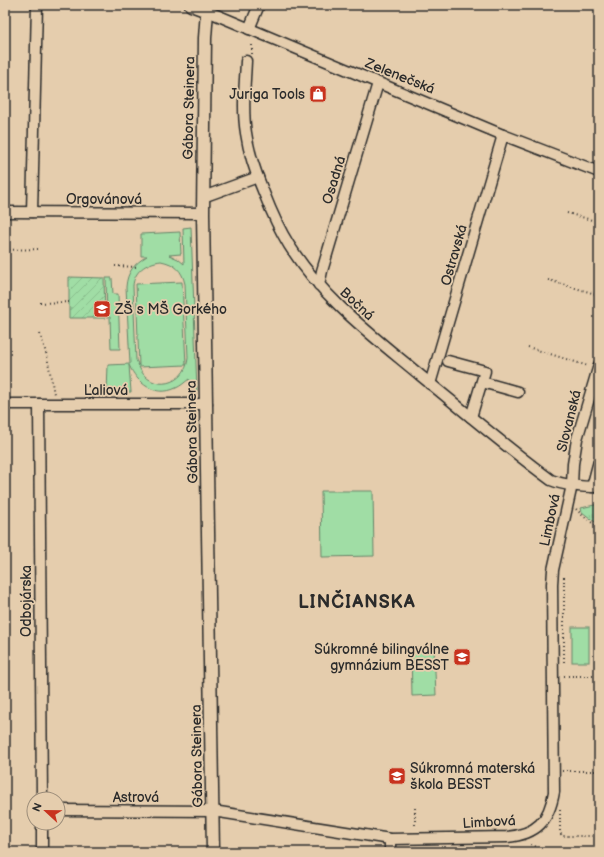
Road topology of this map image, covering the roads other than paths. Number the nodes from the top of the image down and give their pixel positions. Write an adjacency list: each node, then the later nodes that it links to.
1 (36, 5): 13 (street)
2 (191, 5): 4 (main road, Zelenečská)
3 (259, 5): 5 (street)
4 (207, 8): 5 (street, Zelenečská); 11 (main road, Gábora Steinera)
5 (249, 29): 7 (street, Zelenečská)
6 (246, 60): 10 (street, Bočná)
7 (378, 83): 8 (street, Zelenečská); 15 (street, Osadná)
8 (503, 135): 9 (street, Zelenečská); 19 (street, Ostravská)
9 (599, 172)
10 (258, 177): 11 (street); 15 (street, Bočná)
11 (203, 197): 14 (main road, Gábora Steinera)
12 (5, 212): 13 (street, Orgovánová)
13 (32, 212): 14 (street, Orgovánová)
14 (203, 213): 23 (main road, Gábora Steinera)
15 (319, 285): 19 (street, Bočná)
16 (448, 361): 18 (street)
17 (597, 366): 26 (street, Slovanská)
18 (482, 382): 20 (street); 24 (street)
19 (430, 384): 24 (street, Bočná)
20 (518, 392)
21 (5, 404): 22 (street, Ľaliová)
22 (39, 404): 23 (street, Ľaliová); 28 (street, Odbojárska)
23 (206, 404): 30 (main road, Gábora Steinera)
24 (471, 418): 26 (street, Bočná)
25 (599, 461): 27 (street)
26 (572, 486): 27 (street, Bočná); 32 (street, Limbová)
27 (595, 487)
28 (42, 791)
29 (66, 810): 30 (street, Astrová)
30 (213, 811): 32 (street, Limbová); 34 (main road, Gábora Steinera)
31 (42, 831): 33 (street)
32 (390, 839): 35 (street)
33 (42, 852)
34 (213, 852)
35 (390, 852)

